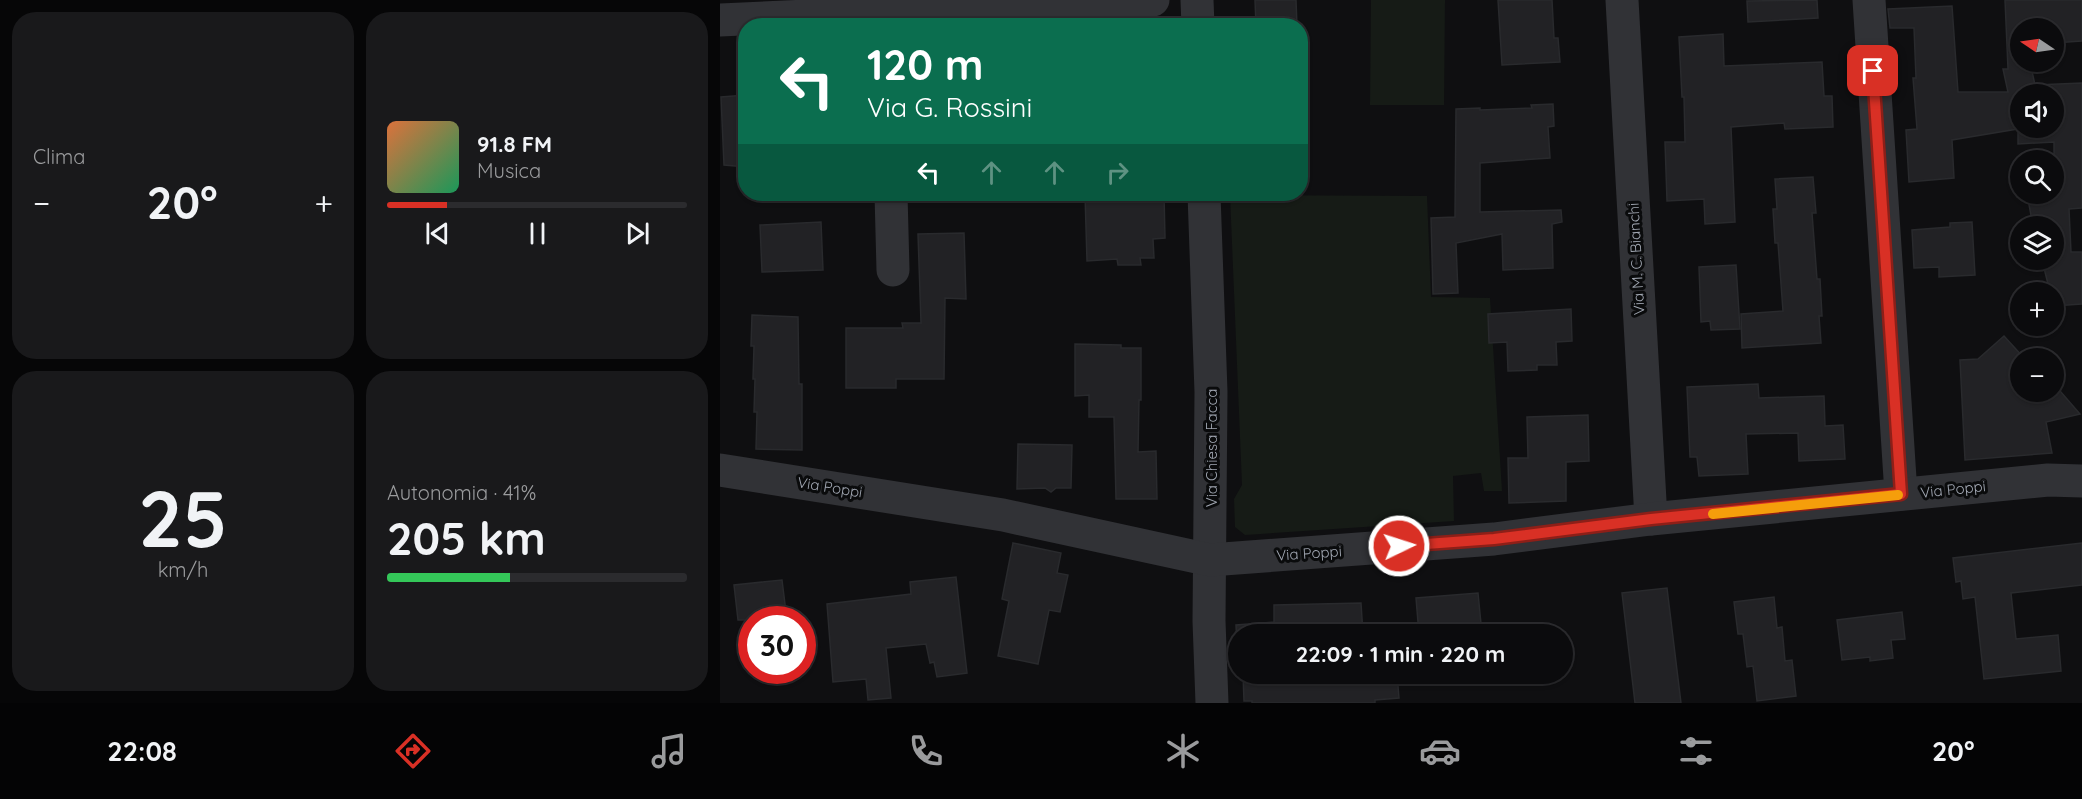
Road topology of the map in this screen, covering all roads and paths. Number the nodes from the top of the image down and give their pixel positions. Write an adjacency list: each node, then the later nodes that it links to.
1 (1153, 0): 5 (street)
2 (1197, 0): 6 (street)
3 (1622, 0): 15 (street, Via M. C. Bianchi)
4 (1869, 0): 14 (street)
5 (885, 18)
6 (1198, 18)
7 (720, 20): 8 (street)
8 (738, 20)
9 (891, 201): 11 (street)
10 (1204, 201): 16 (street, Via Chiesa Facca)
11 (893, 270)
12 (720, 470): 16 (street, Via Poppi)
13 (2082, 481): 14 (street, Via Poppi)
14 (1901, 494): 15 (street, Via Poppi)
15 (1651, 519): 16 (street, Via Poppi)
16 (1210, 560): 17 (street, Via Chiesa Facca)
17 (1212, 703)

